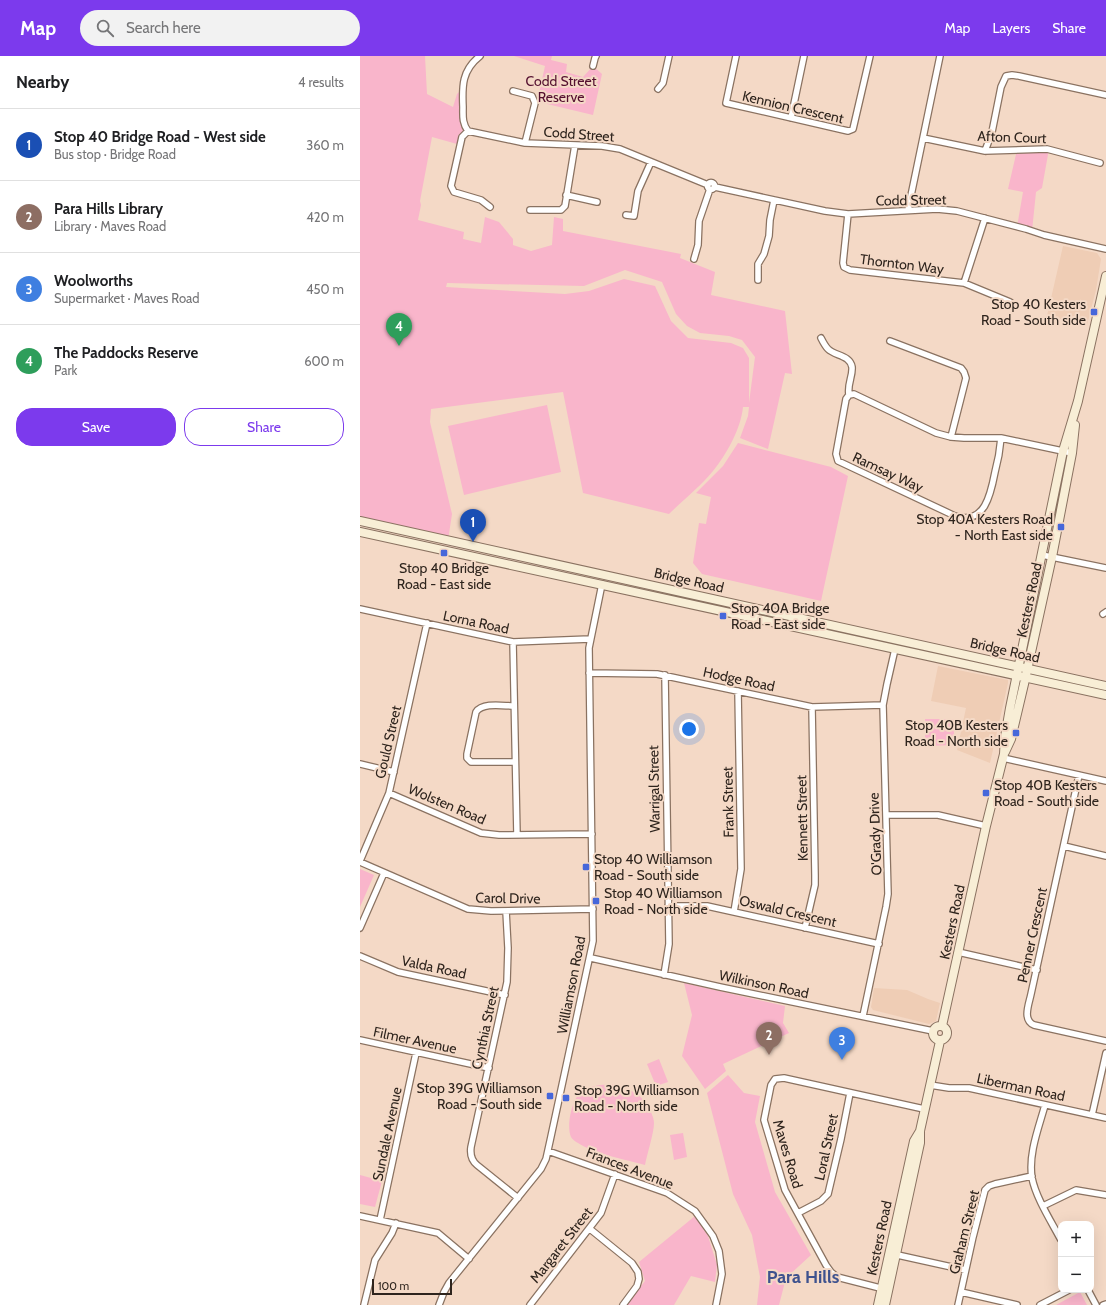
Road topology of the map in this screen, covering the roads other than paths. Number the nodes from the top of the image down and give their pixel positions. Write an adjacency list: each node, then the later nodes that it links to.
1 (480, 56): 13 (street)
2 (596, 56): 8 (street)
3 (669, 56): 9 (street)
4 (736, 56): 12 (street, Kennion Crescent)
5 (804, 56): 12 (street)
6 (870, 56): 12 (street, Kennion Crescent)
7 (940, 56): 14 (street)
8 (593, 66)
9 (658, 89)
10 (513, 91): 15 (street)
11 (1106, 95): 17 (street)
12 (791, 118)
13 (468, 131): 15 (street, Codd Street); 24 (street)
14 (923, 138): 17 (street, Afton Court); 26 (street)
15 (525, 143): 16 (street, Codd Street)
16 (575, 145): 18 (street, Codd Street); 21 (street)
17 (985, 151): 19 (street, Afton Court)
18 (651, 162): 20 (street, Codd Street); 28 (street)
19 (1100, 163)
20 (711, 187): 22 (street, Codd Street); 31 (street)
21 (566, 195): 23 (street); 25 (street)
22 (774, 200): 27 (street, Codd Street); 33 (street)
23 (597, 202)
24 (490, 207)
25 (530, 210)
26 (908, 210): 27 (street, Codd Street); 29 (street, Codd Street)
27 (848, 214): 34 (street, Thornton Way)
28 (626, 215)
29 (985, 218): 30 (street, Codd Street); 34 (street)
30 (1106, 249)
31 (694, 259)
32 (1106, 276): 35 (main road, Kesters Road)
33 (758, 280)
34 (964, 283): 36 (street, Thornton Way)
35 (1105, 289): 42 (main road, Kesters Road)
36 (1010, 302)
37 (821, 338): 39 (street, Ramsay Way)
38 (890, 341): 40 (street)
39 (849, 395): 40 (street); 41 (street, Ramsay Way)
40 (951, 437): 41 (street)
41 (1001, 438): 42 (street)
42 (1068, 452): 46 (main road, Kesters Road); 47 (main road, Kesters Road)
43 (360, 521): 45 (main road, Bridge Road)
44 (360, 532): 48 (main road, Bridge Road)
45 (518, 555): 48 (main road); 50 (main road, Bridge Road)
46 (1042, 555): 47 (street); 61 (main road, Kesters Road)
47 (1052, 557): 49 (street); 60 (main road, Kesters Road)
48 (516, 565): 51 (main road, Bridge Road)
49 (1106, 568)
50 (604, 574): 51 (main road); 52 (main road, Bridge Road)
51 (602, 584): 53 (main road, Bridge Road); 56 (street, Williamson Road)
52 (694, 594): 53 (main road); 57 (main road, Bridge Road)
53 (692, 604): 59 (main road, Bridge Road)
54 (360, 609): 55 (street, Lorna Road)
55 (427, 623): 58 (street, Lorna Road); 77 (street, Gould Street)
56 (590, 638): 58 (street, Lorna Road); 64 (street, Williamson Road)
57 (897, 640): 59 (main road); 61 (main road, Bridge Road)
58 (513, 642): 72 (street)
59 (895, 649): 66 (main road, Bridge Road); 71 (street, O'Grady Drive)
60 (1031, 652): 62 (main road, Kesters Road); 63 (main road)
61 (1019, 667): 62 (main road, Bridge Road); 66 (main road, Kesters Road)
62 (1028, 669): 63 (main road, Bridge Road); 67 (main road, Kesters Road)
63 (1042, 672): 68 (main road, Bridge Road)
64 (589, 673): 65 (street, Hodge Road); 83 (street, Williamson Road)
65 (664, 675): 69 (street, Hodge Road); 89 (street, Warrigal Street)
66 (1017, 675): 67 (main road, Bridge Road); 74 (main road, Kesters Road)
67 (1026, 677): 70 (main road, Bridge Road); 74 (main road, Kesters Road)
68 (1106, 686)
69 (738, 691): 73 (street, Hodge Road); 92 (street, Frank Street)
70 (1106, 695)
71 (884, 705): 73 (street, Hodge Road); 81 (street, O'Grady Drive)
72 (514, 706): 75 (street); 75 (street)
73 (812, 707): 94 (street, Kennett Street)
74 (1003, 756): 78 (street); 82 (main road, Kesters Road)
75 (515, 762): 84 (street)
76 (360, 764): 77 (street)
77 (394, 772): 80 (street, Gould Street)
78 (1079, 775): 79 (street); 85 (street, Penner Crescent)
79 (1106, 780)
80 (389, 793): 84 (street, Wolsten Road); 87 (street, Gould Street)
81 (886, 815): 82 (street); 95 (street, O'Grady Drive)
82 (986, 826): 96 (main road, Kesters Road)
83 (592, 834): 84 (street, Wolsten Road); 90 (street, Williamson Road)
84 (517, 835)
85 (1064, 846): 86 (street); 99 (street, Penner Crescent)
86 (1106, 856)
87 (360, 862): 88 (street, Carol Drive)
88 (384, 873): 91 (street, Carol Drive); 93 (street)
89 (668, 906): 92 (street, Oswald Crescent); 100 (street, Warrigal Street)
90 (593, 909): 91 (street, Carol Drive); 98 (street, Williamson Road)
91 (506, 911): 101 (street, Cynthia Street)
92 (734, 912): 94 (street, Oswald Crescent)
93 (360, 928)
94 (805, 928): 95 (street, Oswald Crescent)
95 (879, 944): 102 (street, O'Grady Drive)
96 (958, 952): 99 (street); 103 (main road, Kesters Road)
97 (360, 956): 101 (street, Valda Road)
98 (590, 958): 100 (street, Wilkinson Road); 117 (street, Williamson Road)
99 (1037, 970): 107 (street, Penner Crescent)
100 (664, 975): 102 (street, Wilkinson Road)
101 (505, 995): 110 (street, Cynthia Street)
102 (863, 1016): 104 (street, Wilkinson Road)
103 (942, 1026): 104 (main road); 106 (main road)
104 (933, 1031): 106 (main road)
105 (360, 1040): 108 (street, Filmer Avenue)
106 (940, 1041): 111 (main road, Kesters Road)
107 (1106, 1041)
108 (416, 1053): 110 (street, Filmer Avenue); 125 (street, Sundale Avenue)
109 (1106, 1054): 115 (street)
110 (489, 1068): 121 (street, Cynthia Street)
111 (930, 1085): 113 (street, Liberman Road); 114 (main road, Kesters Road)
112 (850, 1093): 114 (street, Maves Road); 123 (street, Loral Street); 123 (street, Maves Road)
113 (1045, 1105): 115 (street, Liberman Road); 119 (street)
114 (924, 1109): 129 (main road, Kesters Road)
115 (1092, 1115): 116 (street, Liberman Road)
116 (1106, 1118)
117 (548, 1151): 118 (street, Frances Avenue); 121 (street, Williamson Road)
118 (615, 1174): 127 (street, Margaret Street); 141 (street, Frances Avenue)
119 (1032, 1176): 122 (street); 131 (street, Graham Street)
120 (1106, 1195): 122 (street)
121 (518, 1198): 130 (street, Williamson Road)
122 (1043, 1206): 128 (street)
123 (798, 1213): 132 (street, Maves Road)
124 (360, 1216): 125 (street)
125 (380, 1220): 126 (street)
126 (396, 1224): 130 (street); 137 (street)
127 (590, 1229): 139 (street, Margaret Street); 140 (street)
128 (1058, 1234)
129 (893, 1254): 131 (street); 132 (main road, Kesters Road)
130 (470, 1259): 138 (street, Williamson Road)
131 (965, 1270): 133 (street, Graham Street)
132 (885, 1289): 142 (main road, Kesters Road); 143 (main road, Kesters Road)
133 (961, 1292): 144 (street, Graham Street); 145 (street)
134 (1063, 1293): 146 (street)
135 (1090, 1293): 147 (street)
136 (1106, 1304): 148 (street)
137 (364, 1305)
138 (439, 1305)
139 (530, 1305)
140 (623, 1305)
141 (716, 1305)
142 (878, 1305)
143 (885, 1305)
144 (958, 1305)
145 (1017, 1305)
146 (1040, 1305)
147 (1096, 1305)
148 (1103, 1305)

